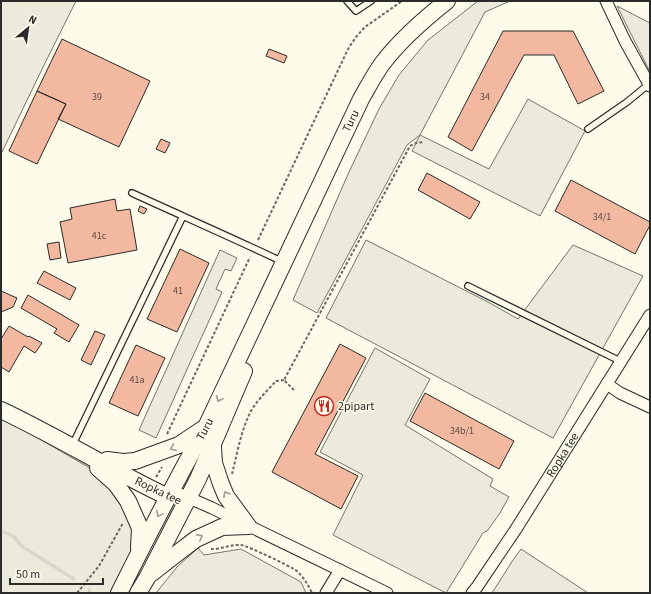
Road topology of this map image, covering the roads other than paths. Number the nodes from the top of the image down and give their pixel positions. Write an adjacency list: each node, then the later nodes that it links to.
1 (347, 1): 2 (lane)
2 (371, 1)
3 (447, 1): 9 (main road, Turu)
4 (606, 1): 5 (street)
5 (649, 85): 6 (lane)
6 (588, 130)
7 (132, 192): 8 (lane)
8 (183, 216): 9 (lane); 18 (lane)
9 (284, 262): 16 (main road, Turu, one-way to 16); 17 (main road, Turu)
10 (468, 286): 12 (lane)
11 (650, 315): 12 (street, Ropka tee)
12 (620, 361): 13 (street, Ropka tee)
13 (607, 384): 14 (street); 30 (street, Ropka tee)
14 (650, 408)
15 (1, 410): 18 (main road, Ropka tee)
16 (206, 427): 19 (main road, one-way to 19); 20 (main road, Turu)
17 (213, 444): 21 (main road, Turu); 22 (main road, one-way to 17)
18 (72, 446): 19 (main road, Ropka tee); 20 (main road, Ropka tee); 23 (main road)
19 (107, 460): 20 (main road, Ropka tee)
20 (170, 493): 21 (street, Ropka tee); 23 (main road, Turu, one-way to 23)
21 (187, 501): 22 (street, Ropka tee); 25 (main road, Turu)
22 (248, 526): 24 (street, Ropka tee); 25 (main road, one-way to 22)
23 (139, 552): 26 (main road, Turu)
24 (340, 570): 28 (street); 29 (street, Ropka tee)
25 (147, 578): 27 (main road, Turu)
26 (120, 593)
27 (138, 593)
28 (326, 593)
29 (387, 593)
30 (472, 593)

